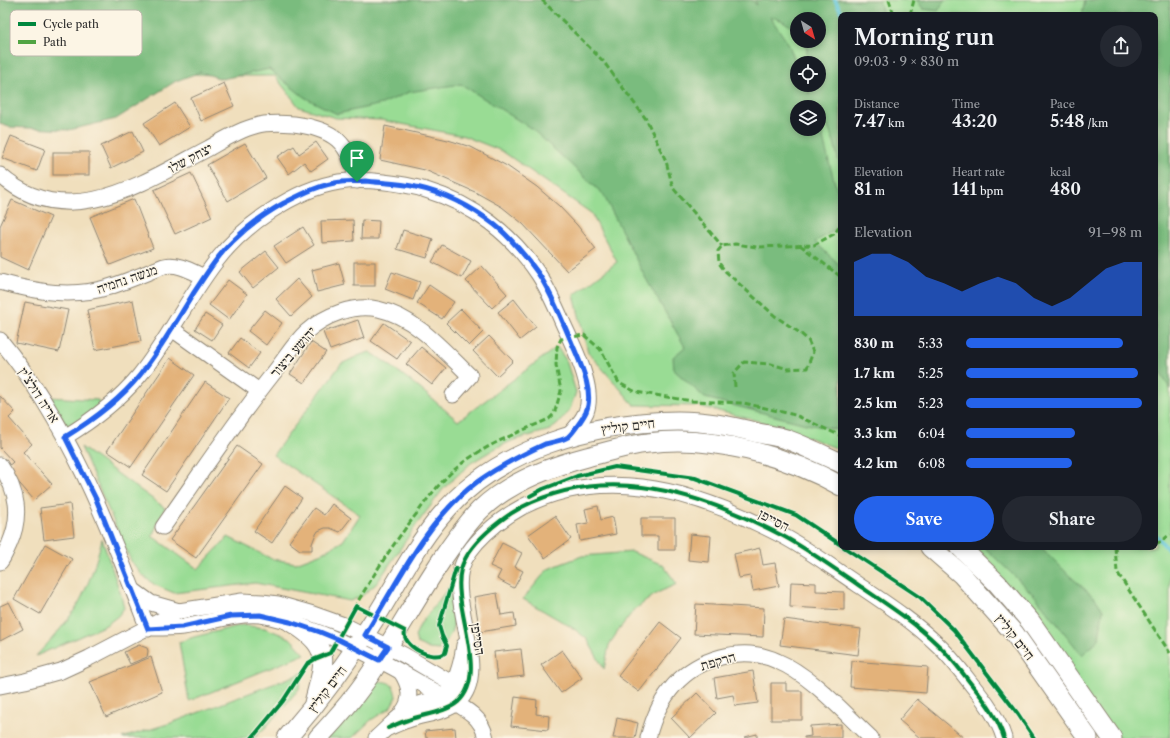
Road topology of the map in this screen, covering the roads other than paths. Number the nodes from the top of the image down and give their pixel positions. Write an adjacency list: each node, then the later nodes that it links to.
1 (0, 175): 2 (street, יצחק שלו)
2 (357, 182): 3 (street); 10 (street)
3 (204, 277): 4 (street, מנשה נחמיה); 5 (street)
4 (0, 282)
5 (172, 329): 7 (street); 9 (street)
6 (0, 340): 9 (street, אריה דולצ'ין)
7 (259, 391): 8 (street, יהושע ביצור); 14 (street, יהושע ביצור)
8 (454, 395)
9 (65, 437): 18 (street, אריה דולצ'ין)
10 (567, 437): 11 (main road, חיים קוליץ); 23 (main road, חיים קוליץ)
11 (838, 462)
12 (0, 465): 17 (street)
13 (838, 485): 24 (main road, חיים קוליץ)
14 (163, 527)
15 (933, 550): 39 (main road, חיים קוליץ)
16 (963, 550): 40 (main road, חיים קוליץ)
17 (0, 562)
18 (133, 590): 19 (street); 22 (street, אריה דולצ'ין)
19 (179, 611): 22 (street); 23 (street)
20 (290, 622): 22 (street); 23 (street); 29 (main road)
21 (465, 628): 26 (street, הסייפן); 28 (street, הסייפן); 38 (street, הסייפן)
22 (148, 629): 27 (street)
23 (361, 642): 24 (street); 29 (main road, חיים קוליץ)
24 (383, 654): 25 (street); 26 (street); 33 (main road, חיים קוליץ)
25 (401, 672): 28 (street); 30 (street)
26 (453, 684): 28 (street, הסייפן)
27 (0, 686)
28 (449, 700): 30 (street); 31 (street); 35 (street)
29 (312, 710): 32 (main road, חיים קוליץ)
30 (399, 717): 31 (street)
31 (388, 728): 34 (street)
32 (287, 738)
33 (318, 738)
34 (376, 738)
35 (486, 738)
36 (648, 738): 37 (street, הרקפת)
37 (870, 738)
38 (1004, 738)
39 (1088, 738)
40 (1112, 738)

